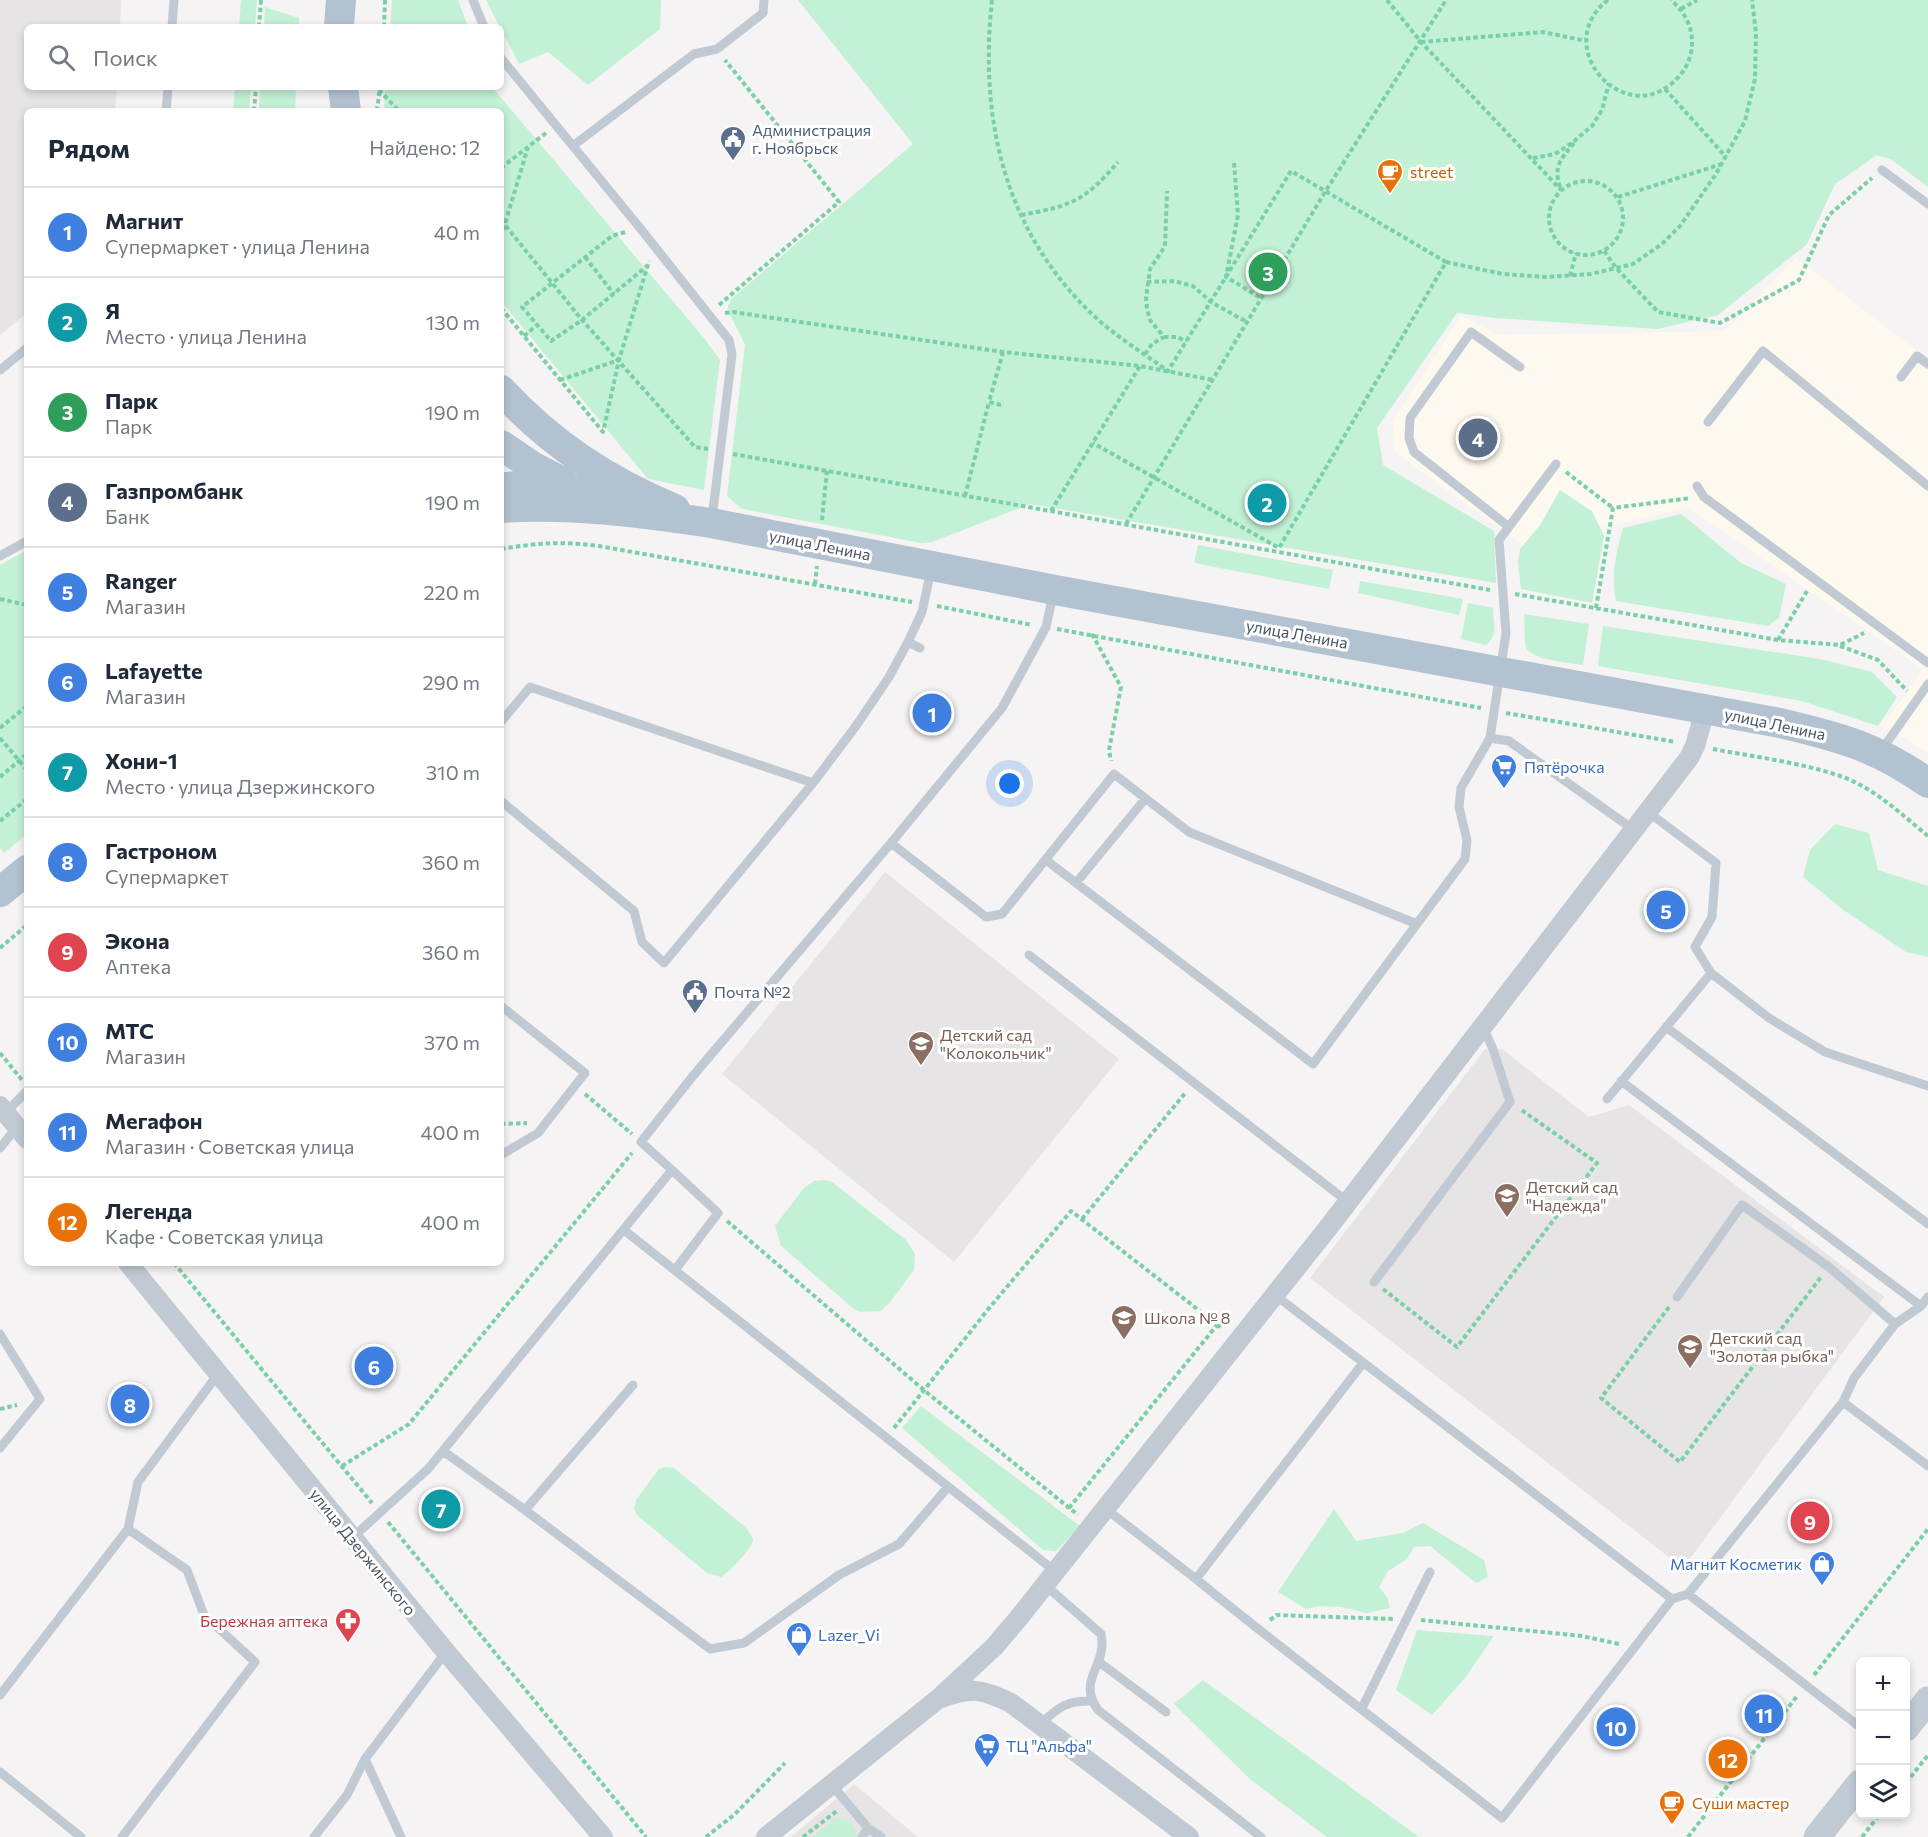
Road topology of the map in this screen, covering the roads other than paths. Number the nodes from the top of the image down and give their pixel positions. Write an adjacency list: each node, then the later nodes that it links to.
1 (174, 0): 5 (lane)
2 (341, 0): 6 (main road)
3 (473, 0): 7 (lane)
4 (765, 0): 15 (lane)
5 (172, 24)
6 (339, 24)
7 (483, 24)
8 (504, 62): 15 (lane)
9 (168, 90): 12 (lane)
10 (332, 90): 13 (main road)
11 (343, 90): 14 (main road)
12 (166, 108)
13 (330, 108)
14 (346, 108)
15 (574, 145): 33 (lane)
16 (1882, 170): 17 (lane)
17 (1928, 204)
18 (24, 350): 21 (lane)
19 (1928, 364): 22 (lane)
20 (1520, 367): 34 (lane)
21 (0, 370)
22 (1901, 377)
23 (504, 393): 33 (main road)
24 (1708, 422): 28 (lane)
25 (504, 447): 30 (main road)
26 (1556, 464): 34 (lane)
27 (1698, 486): 41 (lane)
28 (1928, 486)
29 (504, 488): 30 (main road, улица Ленина)
30 (577, 489): 32 (main road, улица Ленина)
31 (504, 508): 32 (main road, улица Ленина)
32 (657, 515): 33 (main road, улица Ленина)
33 (711, 523): 37 (main road, улица Ленина)
34 (1509, 527): 42 (lane)
35 (24, 544): 36 (lane)
36 (0, 556)
37 (932, 566): 38 (main road, улица Ленина); 39 (lane)
38 (1055, 590): 42 (main road, улица Ленина); 54 (lane)
39 (908, 642): 40 (lane); 48 (lane)
40 (920, 648)
41 (1928, 663)
42 (1501, 672): 44 (main road, улица Ленина); 46 (lane)
43 (1928, 684): 47 (lane)
44 (1705, 710): 47 (main road, улица Ленина); 52 (street)
45 (504, 718): 48 (lane)
46 (1490, 738): 53 (lane); 59 (lane)
47 (1879, 753): 49 (main road, улица Ленина)
48 (813, 783): 51 (lane)
49 (1928, 783)
50 (1145, 799): 55 (lane); 57 (lane); 59 (lane)
51 (504, 803)
52 (1648, 812): 53 (street); 61 (lane)
53 (1634, 830): 63 (street)
54 (891, 843): 55 (lane); 72 (lane)
55 (1046, 860): 57 (lane)
56 (24, 872): 58 (main road)
57 (1076, 883): 59 (lane)
58 (0, 892)
59 (1417, 924)
60 (1029, 955): 73 (lane)
61 (1711, 973): 64 (lane); 66 (lane)
62 (504, 1008): 71 (lane)
63 (1483, 1027): 73 (street); 78 (lane)
64 (1666, 1028): 65 (lane); 74 (lane)
65 (1621, 1081): 68 (lane); 82 (lane)
66 (1928, 1086)
67 (24, 1097): 69 (lane)
68 (1607, 1099)
69 (12, 1121): 70 (lane)
70 (0, 1148)
71 (504, 1153)
72 (672, 1170): 75 (lane); 77 (lane)
73 (1348, 1202): 79 (street)
74 (1928, 1224)
75 (624, 1230): 77 (lane); 90 (lane)
76 (130, 1266): 86 (street, улица Дзержинского)
77 (675, 1270): 92 (lane)
78 (1374, 1282)
79 (1275, 1295): 85 (lane); 93 (street)
80 (1677, 1297): 83 (lane)
81 (1928, 1297): 82 (lane)
82 (1921, 1306): 83 (lane)
83 (1895, 1323): 88 (lane)
84 (0, 1334): 89 (lane)
85 (1363, 1363): 99 (lane); 101 (lane)
86 (218, 1374): 95 (lane); 96 (street, улица Дзержинского)
87 (633, 1385): 94 (lane)
88 (1843, 1402): 91 (lane); 100 (lane)
89 (0, 1448)
90 (443, 1451): 94 (lane); 96 (lane)
91 (1928, 1466)
92 (948, 1487): 94 (lane); 98 (lane)
93 (1106, 1509): 98 (street); 99 (lane)
94 (525, 1510)
95 (128, 1529): 104 (lane); 119 (lane)
96 (352, 1538): 102 (street, улица Дзержинского)
97 (1430, 1572): 108 (lane)
98 (1050, 1579): 103 (lane); 105 (street)
99 (1196, 1579): 108 (lane)
100 (1688, 1594): 101 (lane); 112 (lane)
101 (1672, 1599): 108 (lane)
102 (446, 1652): 113 (lane); 122 (street, улица Дзержинского)
103 (1099, 1662): 107 (lane); 109 (lane)
104 (0, 1695)
105 (938, 1699): 111 (street); 115 (street)
106 (1928, 1700): 110 (main road)
107 (1092, 1701): 111 (lane); 127 (lane)
108 (1362, 1708)
109 (1166, 1712)
110 (1910, 1722)
111 (1040, 1724): 126 (street)
112 (1856, 1724)
113 (365, 1759): 120 (lane); 121 (lane)
114 (0, 1772): 118 (lane)
115 (832, 1785): 117 (lane); 123 (street)
116 (1856, 1789): 128 (main road)
117 (868, 1828): 124 (lane); 125 (lane)
118 (81, 1837)
119 (122, 1837)
120 (314, 1837)
121 (401, 1837)
122 (603, 1837)
123 (766, 1837)
124 (862, 1837)
125 (881, 1837)
126 (1189, 1837)
127 (1261, 1837)
128 (1817, 1837)

